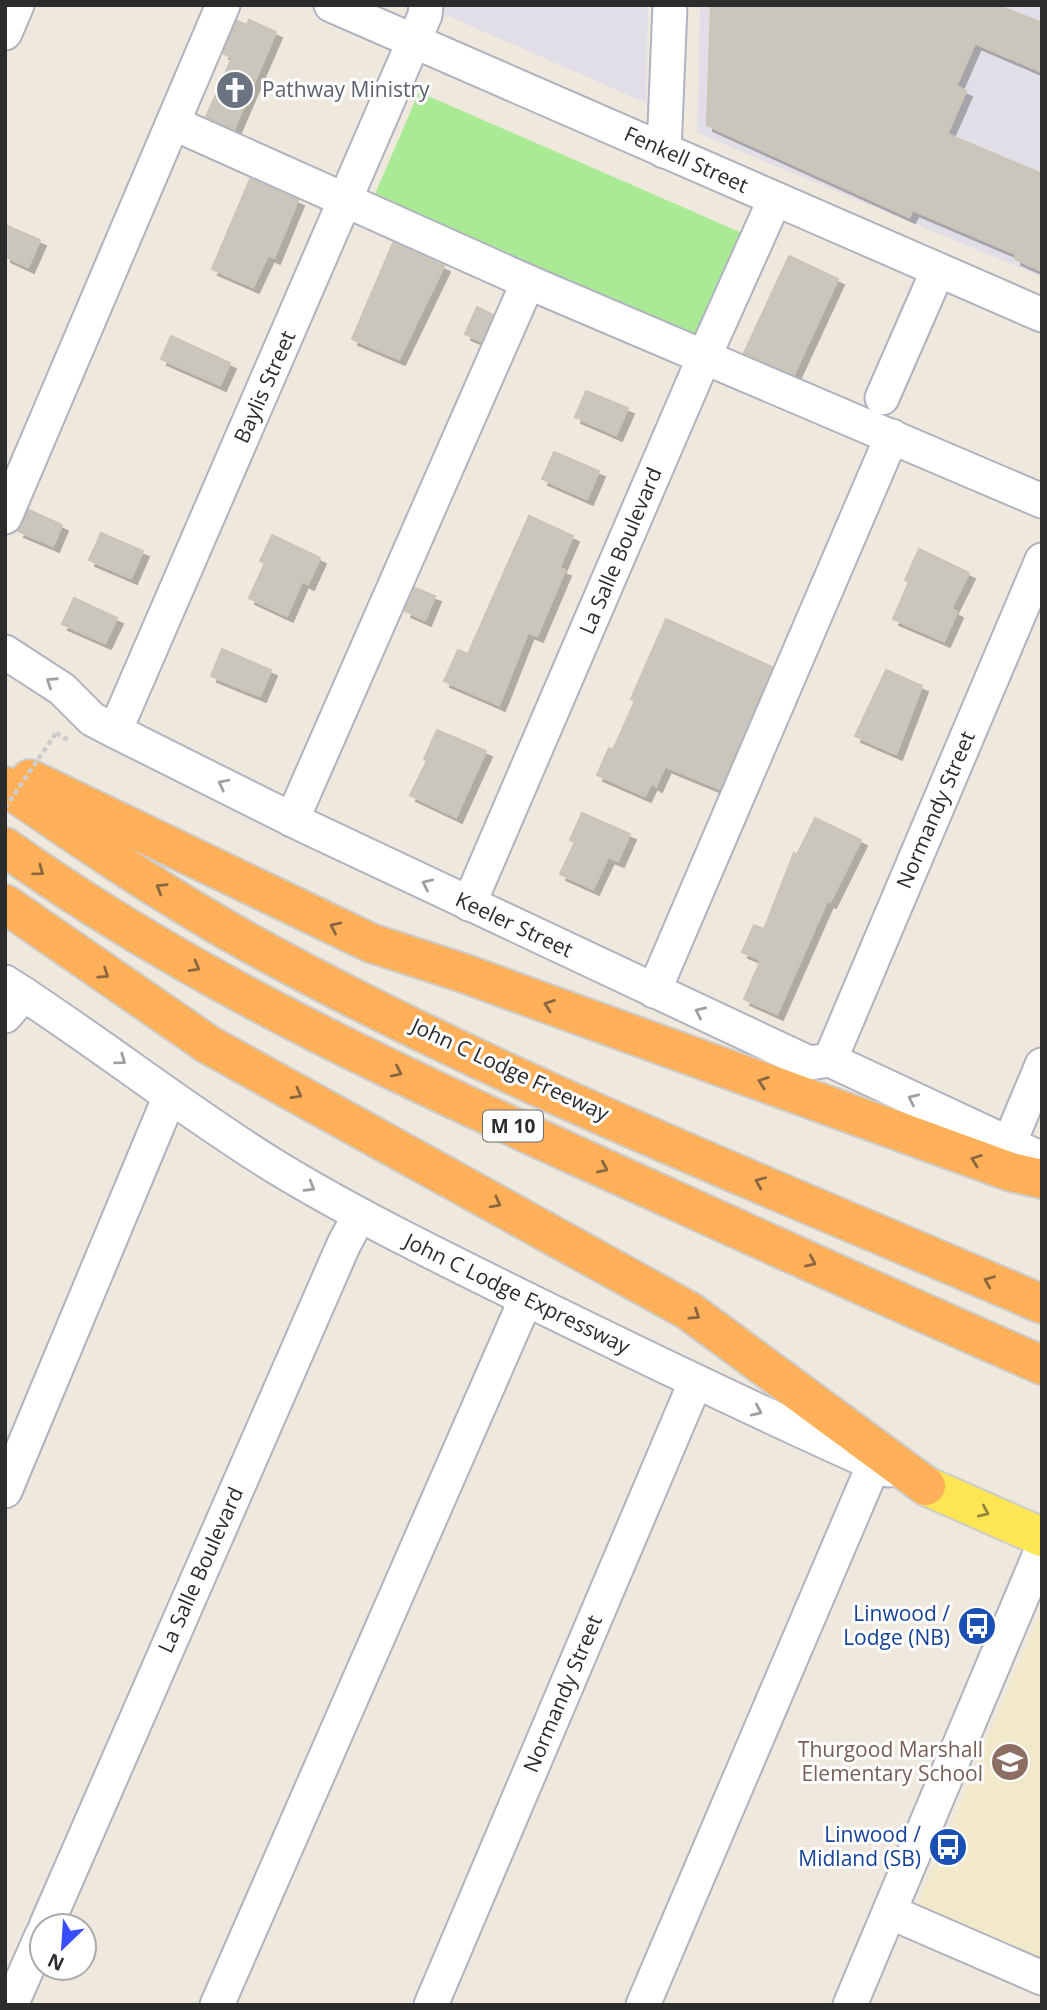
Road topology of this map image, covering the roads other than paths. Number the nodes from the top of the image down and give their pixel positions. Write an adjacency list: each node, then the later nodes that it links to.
1 (17, 5): 6 (street)
2 (223, 5): 8 (street)
3 (331, 5): 7 (street, Fenkell Street)
4 (426, 5): 7 (street, Baylis Street)
5 (670, 5): 9 (street)
6 (5, 33)
7 (413, 41): 9 (street, Fenkell Street); 11 (street, Baylis Street)
8 (173, 122): 11 (street); 19 (street)
9 (664, 150): 10 (street, Fenkell Street)
10 (775, 199): 12 (street, Fenkell Street); 15 (street, La Salle Boulevard)
11 (346, 202): 13 (street); 22 (street, Baylis Street)
12 (938, 270): 14 (street, Fenkell Street); 16 (street)
13 (528, 282): 15 (street); 25 (street)
14 (1042, 315)
15 (705, 355): 17 (street); 28 (street, La Salle Boulevard)
16 (882, 398)
17 (892, 436): 18 (street); 29 (street)
18 (1042, 500)
19 (5, 517)
20 (1042, 560): 31 (street, Normandy Street)
21 (5, 652): 22 (street, Keeler Street, one-way to 21)
22 (115, 732): 25 (street, Keeler Street, one-way to 22)
23 (5, 766): 36 (highway, one-way to 23)
24 (5, 786): 39 (highway, John C Lodge Freeway / M 10, one-way to 24)
25 (292, 820): 28 (street, Keeler Street, one-way to 25)
26 (5, 847): 40 (highway, M 10, one-way to 40)
27 (5, 904): 43 (highway, one-way to 43)
28 (469, 904): 29 (street, Keeler Street)
29 (654, 991): 31 (street, Keeler Street, one-way to 29)
30 (11, 998): 33 (street, John C Lodge Expressway, one-way to 33)
31 (830, 1060): 34 (street, Keeler Street, one-way to 31)
32 (1042, 1065): 34 (street)
33 (170, 1096): 37 (street, John C Lodge Expressway, one-way to 37); 44 (street)
34 (1009, 1144): 35 (street, Keeler Street)
35 (1042, 1159)
36 (1042, 1179)
37 (359, 1216): 38 (street, John C Lodge Expressway); 47 (street, La Salle Boulevard)
38 (526, 1299): 41 (street, John C Lodge Expressway); 52 (street)
39 (1042, 1304)
40 (1042, 1365)
41 (695, 1383): 42 (street, John C Lodge Expressway, one-way to 42); 53 (street, Normandy Street)
42 (874, 1464): 43 (street, John C Lodge Expressway); 54 (street)
43 (926, 1486): 45 (main road, John C Lodge Expressway, one-way to 45)
44 (5, 1491)
45 (1042, 1537)
46 (1042, 1549): 48 (street)
47 (52, 1912)
48 (890, 1912): 50 (street); 55 (street)
49 (28, 1967): 51 (street)
50 (1042, 1978)
51 (11, 2005)
52 (217, 2005)
53 (431, 2005)
54 (643, 2005)
55 (850, 2005)

